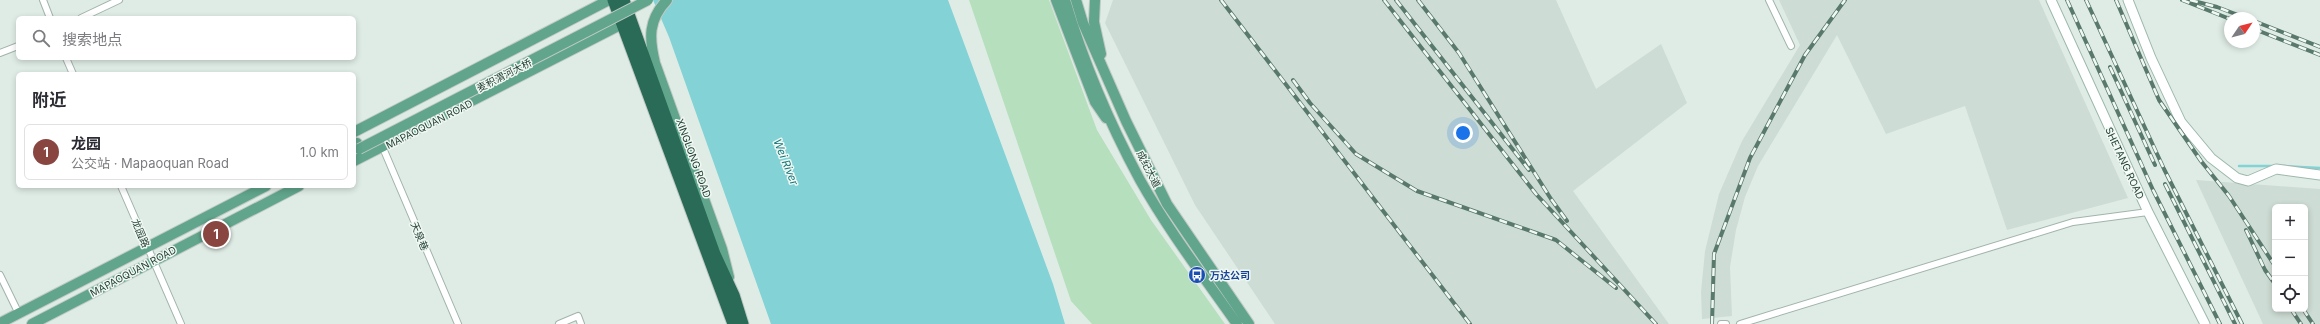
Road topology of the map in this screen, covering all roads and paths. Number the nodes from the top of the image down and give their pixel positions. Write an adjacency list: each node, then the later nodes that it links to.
1 (43, 0): 16 (street)
2 (120, 0): 17 (street)
3 (609, 0): 25 (main road)
4 (613, 0): 18 (highway, XINGLONG ROAD)
5 (624, 0): 18 (highway, XINGLONG ROAD)
6 (634, 0): 27 (main road, 麦积渭河大桥)
7 (648, 0): 27 (main road, 麦积渭河大桥, bridge)
8 (666, 0): 38 (main road)
9 (1056, 0): 26 (main road)
10 (1065, 0): 26 (main road, 成纪大道)
11 (1076, 0): 24 (main road, 成纪大道)
12 (1095, 0): 24 (main road)
13 (1769, 0): 19 (street)
14 (2051, 0): 34 (street, SHETANG ROAD)
15 (2128, 0): 30 (street)
16 (49, 16)
17 (85, 16)
18 (627, 21): 28 (main road, MAPAOQUAN ROAD); 38 (highway, XINGLONG ROAD); 46 (highway, XINGLONG ROAD)
19 (1791, 46)
20 (16, 47): 21 (street)
21 (0, 53)
22 (67, 60): 23 (street)
23 (72, 72)
24 (1105, 75): 49 (main road, 成纪大道)
25 (356, 131)
26 (1120, 140): 48 (main road, 成纪大道)
27 (356, 147)
28 (383, 148): 29 (main road, MAPAOQUAN ROAD); 43 (street, 天泉巷)
29 (356, 160)
30 (2320, 175)
31 (122, 188): 35 (street, 龙园路)
32 (262, 188): 35 (main road, MAPAOQUAN ROAD)
33 (295, 188): 36 (main road, MAPAOQUAN ROAD)
34 (2148, 212): 52 (street); 53 (street, SHETANG ROAD)
35 (147, 247): 36 (street, 龙园路); 39 (main road, MAPAOQUAN ROAD)
36 (152, 261): 41 (main road, MAPAOQUAN ROAD); 42 (street, 龙园路)
37 (0, 275): 39 (street)
38 (734, 295): 47 (highway, XINGLONG ROAD)
39 (19, 314): 40 (main road, MAPAOQUAN ROAD)
40 (0, 323)
41 (32, 324)
42 (181, 324)
43 (458, 324)
44 (559, 324): 45 (street)
45 (581, 324)
46 (733, 324)
47 (744, 324)
48 (1237, 324)
49 (1249, 324)
50 (1721, 324): 51 (street)
51 (1726, 324)
52 (1740, 324)
53 (2205, 324)

